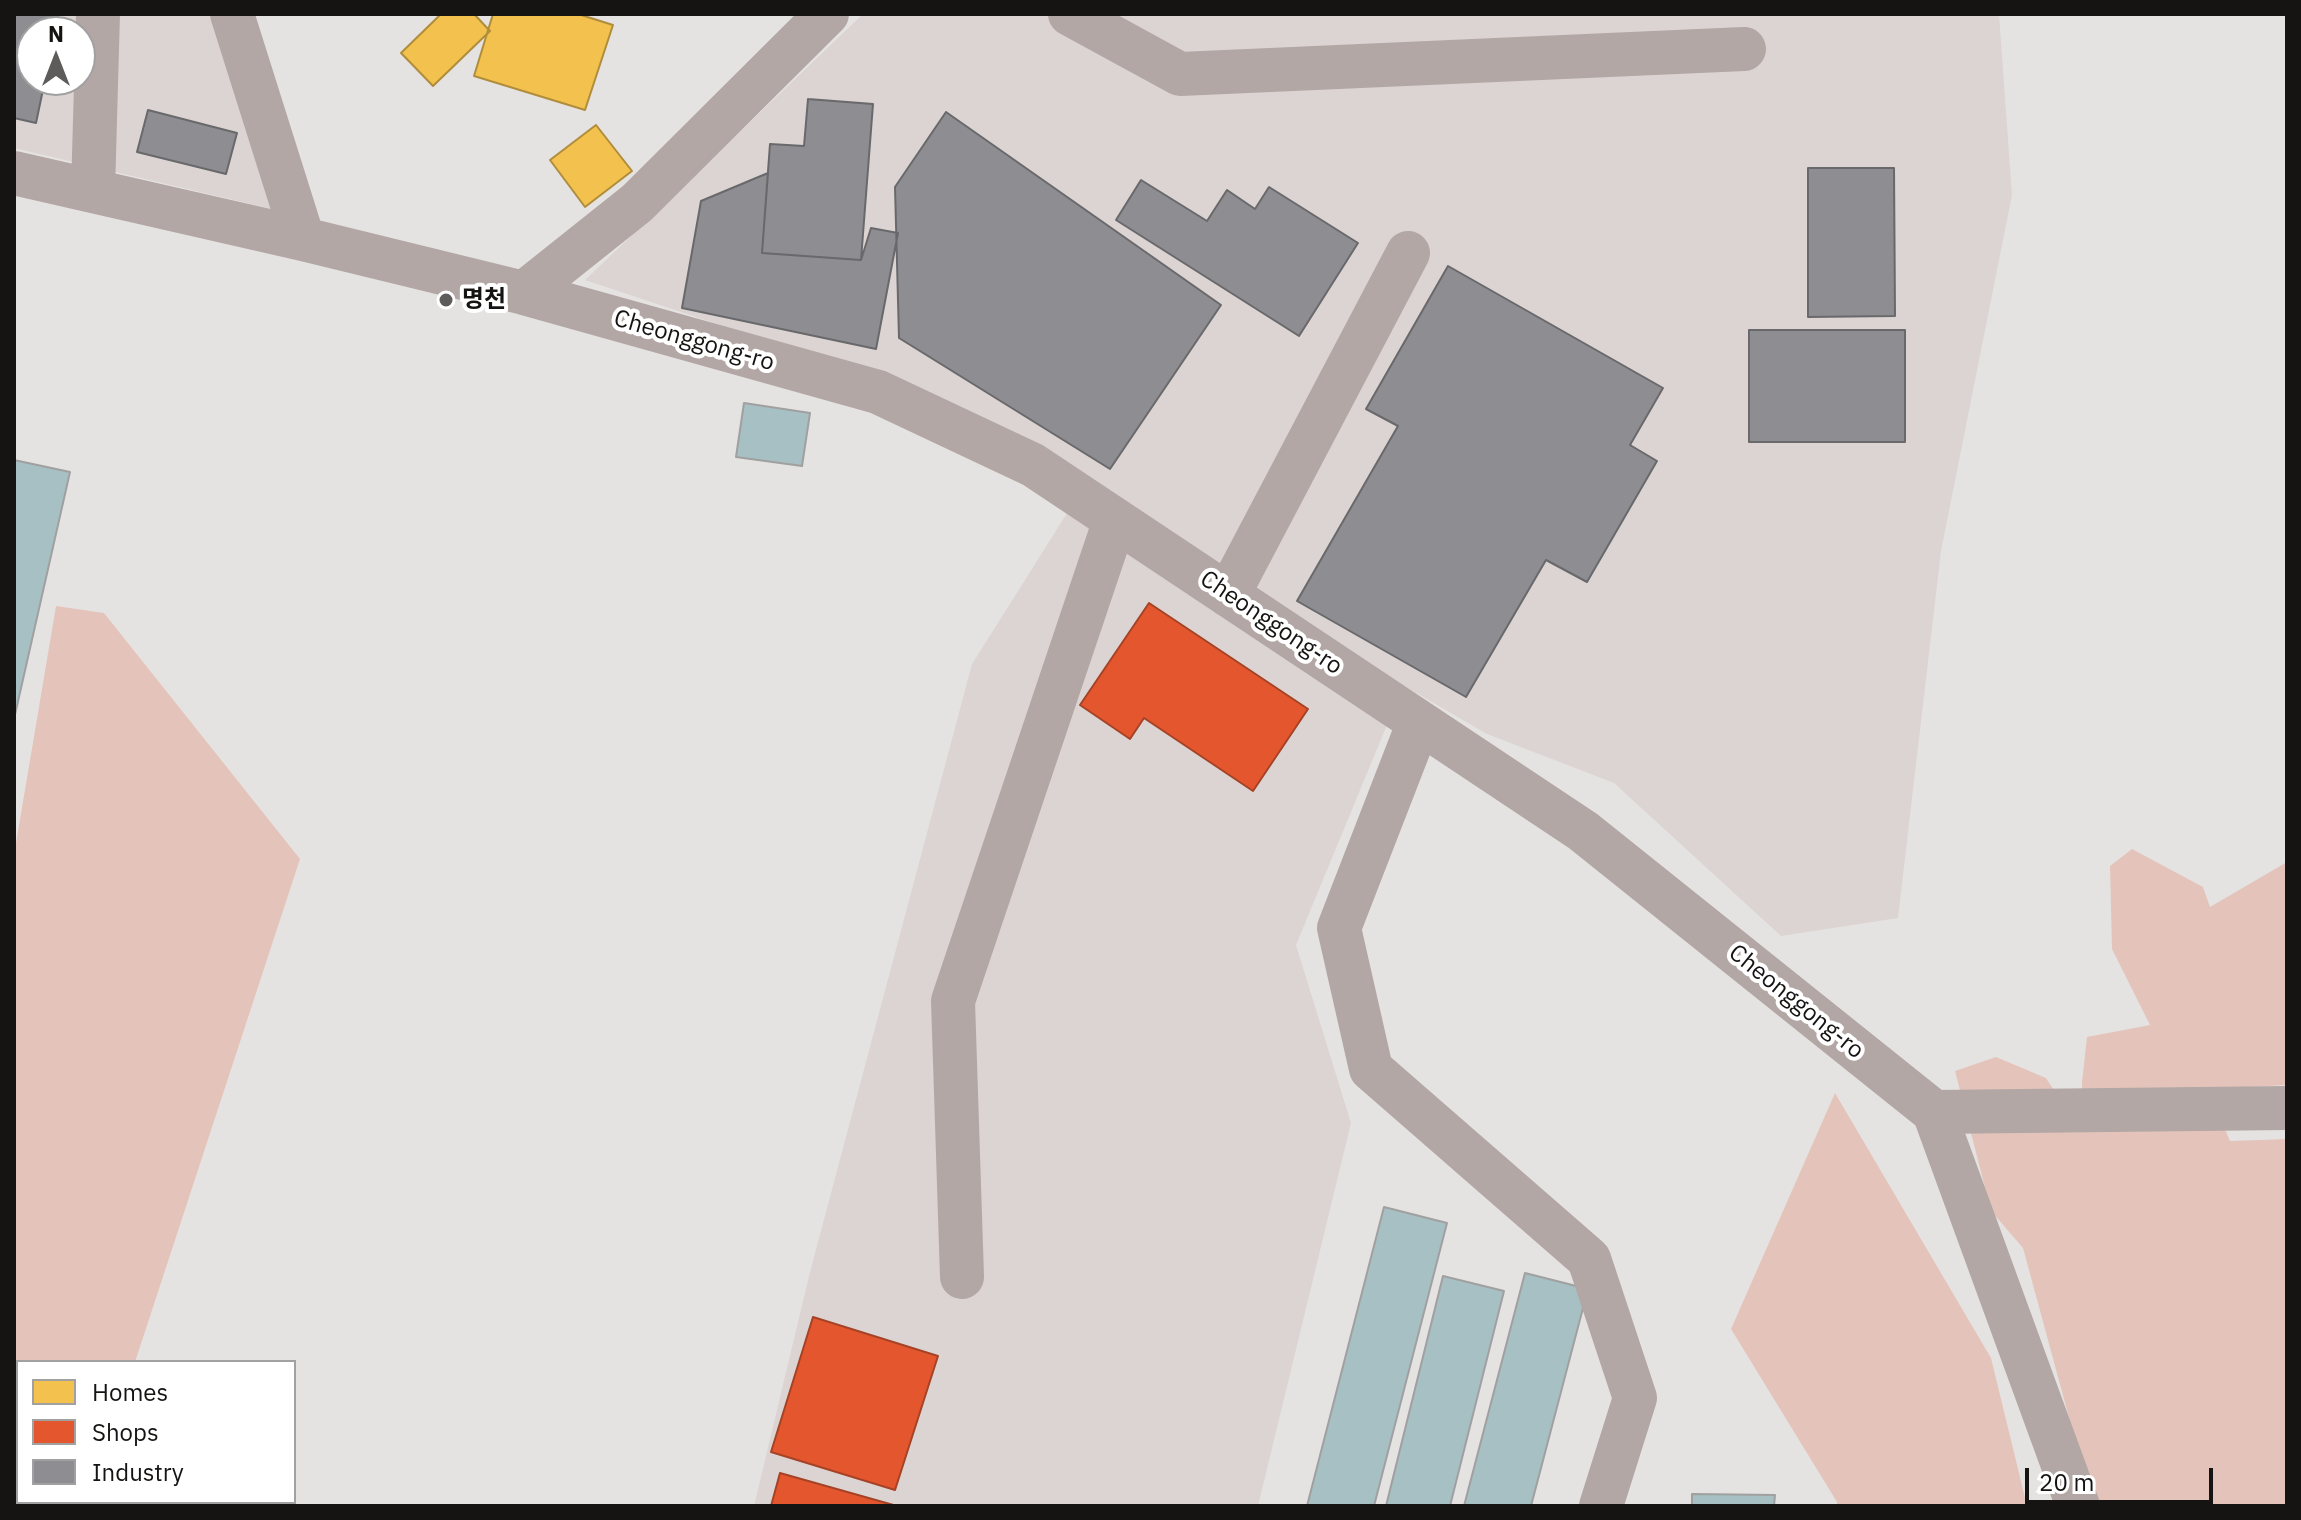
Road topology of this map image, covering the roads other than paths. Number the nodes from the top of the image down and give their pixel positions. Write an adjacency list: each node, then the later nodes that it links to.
1 (98, 14): 7 (street)
2 (232, 14): 8 (street)
3 (827, 14): 10 (street)
4 (1070, 14): 5 (street)
5 (1744, 49)
6 (14, 173): 7 (street, Cheonggong-ro)
7 (93, 191): 8 (street, Cheonggong-ro)
8 (303, 239): 10 (street, Cheonggong-ro)
9 (1408, 253): 12 (street)
10 (524, 293): 11 (street, Cheonggong-ro)
11 (1115, 520): 12 (street, Cheonggong-ro); 16 (street)
12 (1228, 595): 13 (street, Cheonggong-ro)
13 (1419, 722): 15 (street, Cheonggong-ro); 17 (street)
14 (2287, 1108): 15 (street)
15 (1934, 1112): 18 (street)
16 (962, 1277)
17 (1601, 1506)
18 (2078, 1506)

